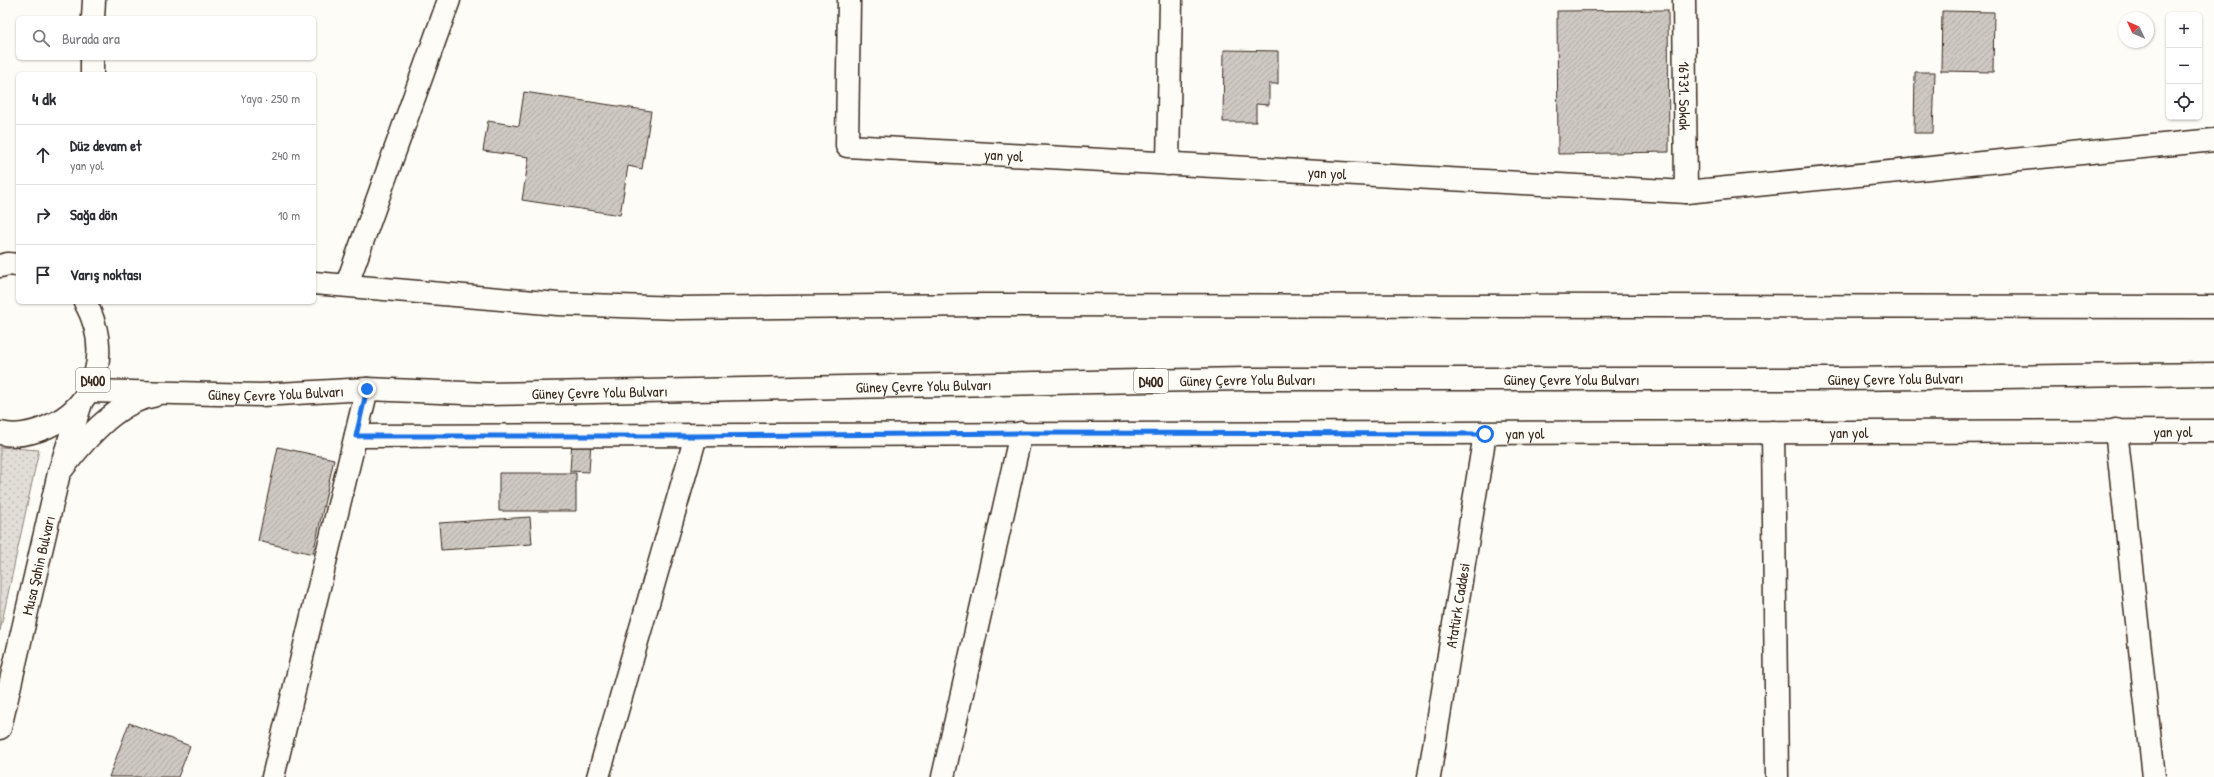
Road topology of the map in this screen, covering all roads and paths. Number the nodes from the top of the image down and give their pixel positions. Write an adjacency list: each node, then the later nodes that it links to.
1 (94, 0): 6 (main road)
2 (449, 0): 15 (main road)
3 (849, 0): 10 (main road, yan yol)
4 (1171, 0): 10 (main road)
5 (1684, 0): 11 (main road, 16731. Sokak)
6 (93, 16)
7 (92, 60): 8 (main road)
8 (92, 72)
9 (2214, 140): 11 (main road, yan yol)
10 (1168, 164): 11 (main road, yan yol)
11 (1686, 192)
12 (16, 265): 13 (main road)
13 (0, 266)
14 (316, 283): 15 (main road)
15 (347, 284): 17 (main road)
16 (86, 304): 21 (main road, D400)
17 (2214, 307)
18 (2214, 374): 19 (main road, Güney Çevre Yolu Bulvarı / D400)
19 (367, 389): 20 (main road, Güney Çevre Yolu Bulvarı / D400); 28 (main road)
20 (167, 394): 21 (main road, Güney Çevre Yolu Bulvarı / D400); 30 (main road)
21 (85, 397): 25 (main road, D400); 30 (main road, Musa Şahin Bulvarı)
22 (2116, 430): 23 (main road, yan yol); 24 (main road, yan yol); 37 (main road)
23 (2214, 431)
24 (1773, 432): 27 (main road, yan yol); 36 (main road)
25 (0, 433)
26 (1021, 433): 27 (main road, yan yol); 29 (main road, yan yol); 34 (main road)
27 (1485, 434): 35 (main road, Atatürk Caddesi)
28 (356, 436): 29 (main road, yan yol); 32 (main road)
29 (696, 436): 33 (main road)
30 (59, 473): 31 (main road, Musa Şahin Bulvarı)
31 (0, 728)
32 (273, 777)
33 (598, 777)
34 (943, 777)
35 (1429, 777)
36 (1777, 777)
37 (2154, 777)

